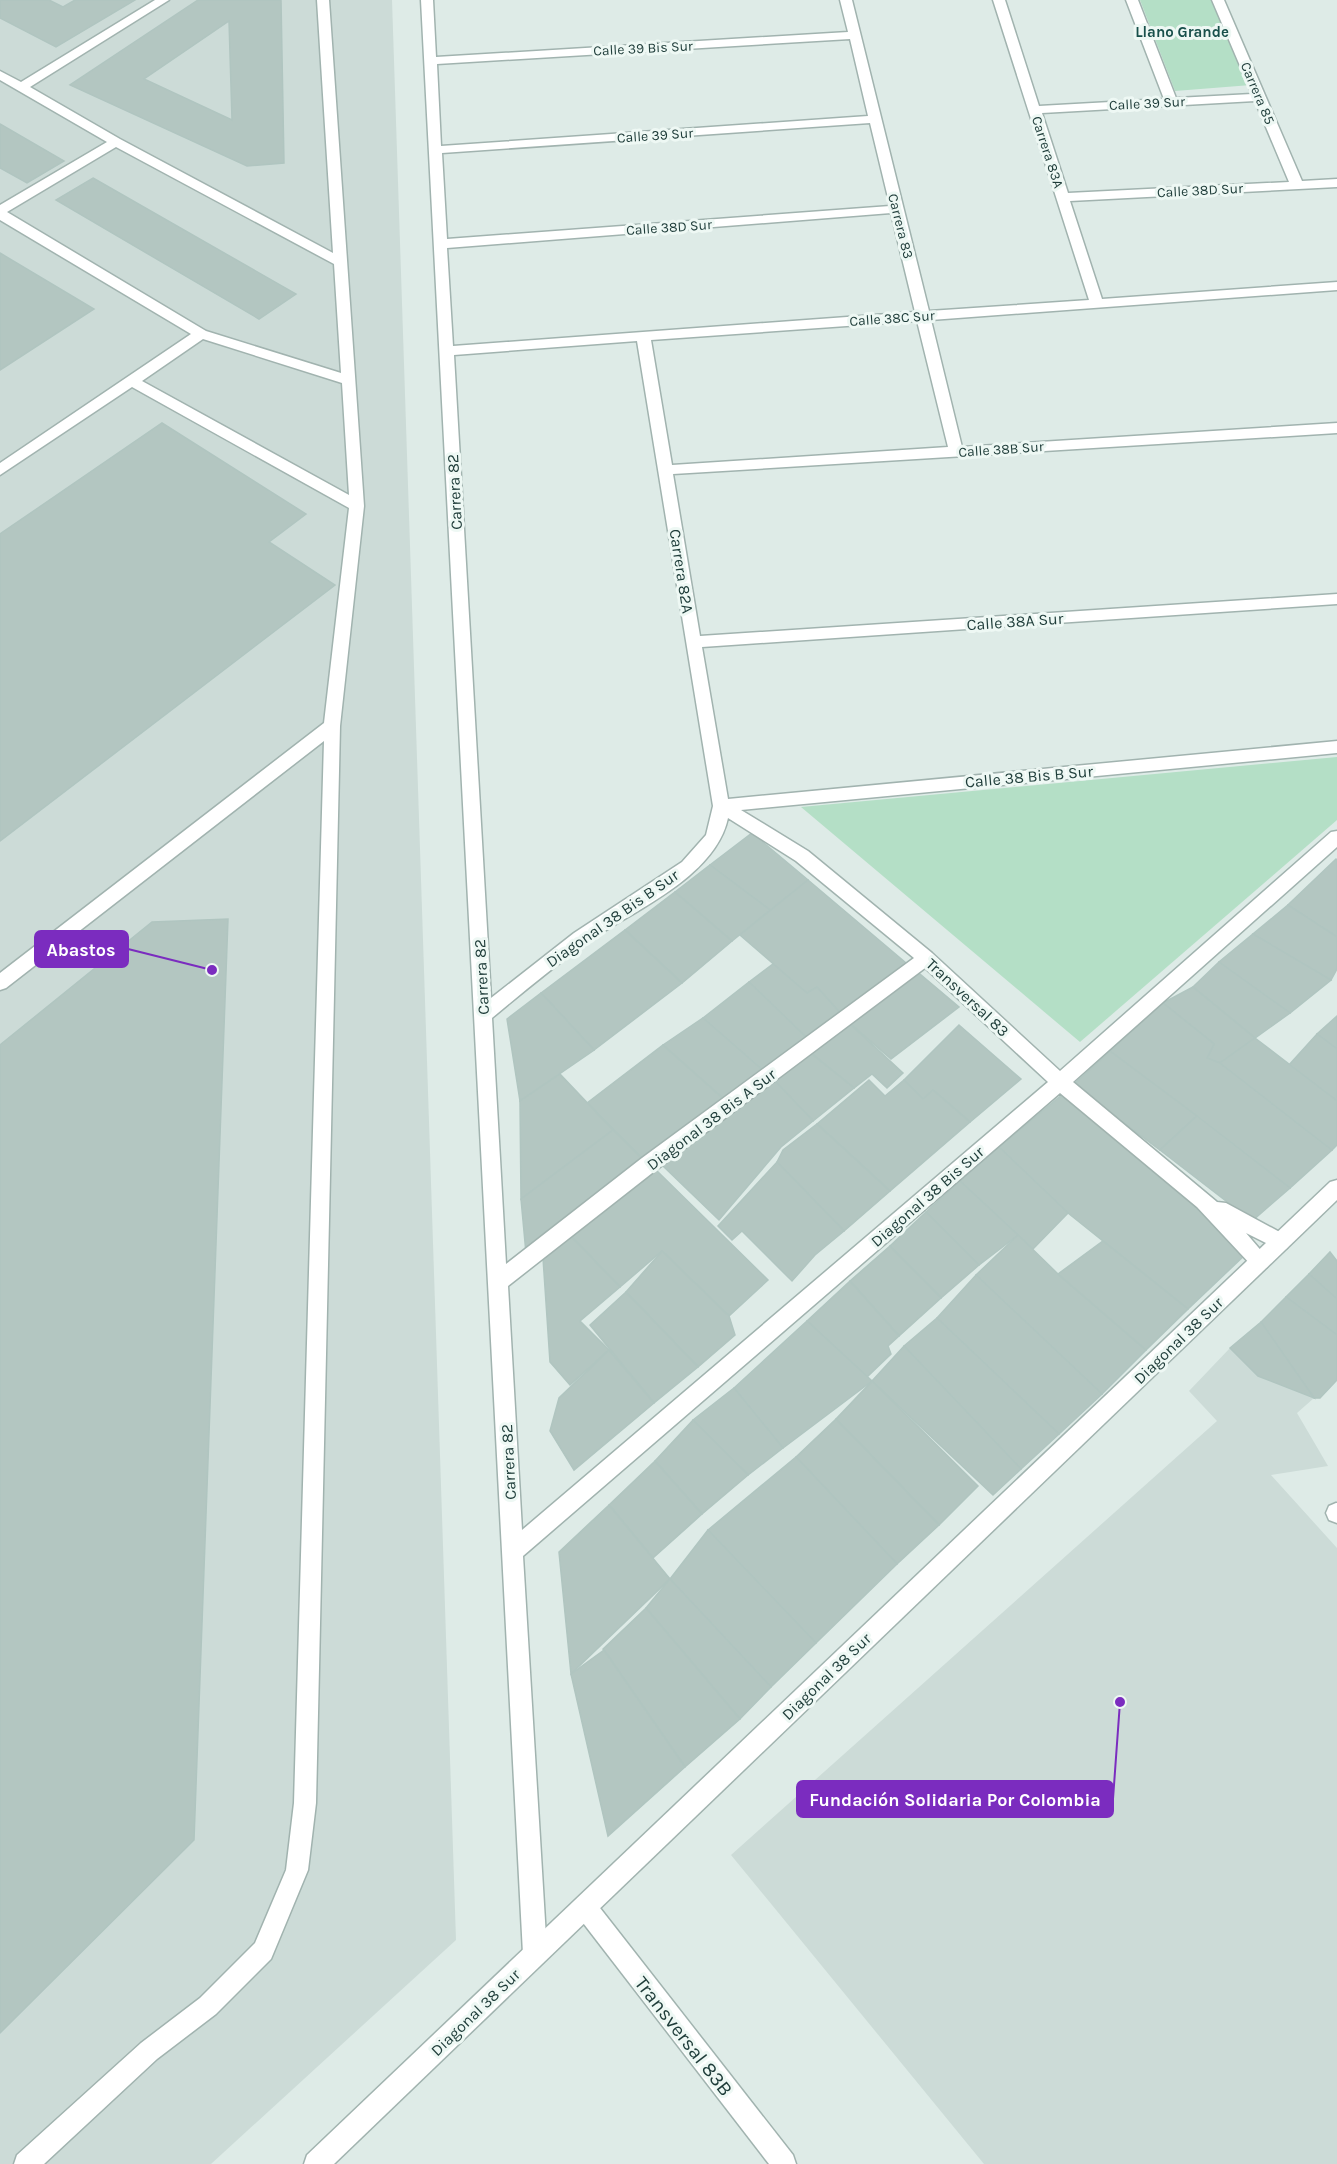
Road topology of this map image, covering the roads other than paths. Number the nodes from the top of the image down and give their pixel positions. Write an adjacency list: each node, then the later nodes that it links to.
1 (163, 0): 11 (street)
2 (323, 0): 24 (street)
3 (427, 0): 9 (street, Carrera 82)
4 (846, 0): 8 (street, Carrera 83)
5 (999, 0): 14 (street, Carrera 83A)
6 (1132, 0): 13 (street)
7 (1218, 0): 12 (street, Carrera 85)
8 (855, 35): 9 (street, Calle 39 Bis Sur); 15 (street, Carrera 83)
9 (430, 61): 17 (street, Carrera 82)
10 (0, 75): 11 (street)
11 (21, 87): 16 (street)
12 (1259, 97): 13 (street, Calle 39 Sur); 19 (street, Carrera 85)
13 (1171, 102): 14 (street, Calle 39 Sur)
14 (1035, 110): 20 (street, Carrera 83A)
15 (875, 119): 17 (street, Calle 39 Sur); 21 (street, Carrera 83)
16 (116, 142): 22 (street); 24 (street)
17 (435, 150): 23 (street, Carrera 82)
18 (1337, 183): 19 (street, Calle 38D Sur)
19 (1297, 185): 20 (street, Calle 38D Sur)
20 (1063, 197): 26 (street, Carrera 83A)
21 (897, 209): 23 (street, Calle 38D Sur); 27 (street, Carrera 83)
22 (0, 212): 28 (street)
23 (441, 244): 30 (street, Carrera 82)
24 (341, 262): 31 (street)
25 (1337, 286): 26 (street, Calle 38C Sur)
26 (1097, 303): 27 (street, Calle 38C Sur)
27 (923, 316): 29 (street, Calle 38C Sur); 34 (street, Carrera 83)
28 (201, 334): 31 (street); 32 (street)
29 (643, 336): 30 (street, Calle 38C Sur); 36 (street, Carrera 82A)
30 (446, 351): 46 (street, Carrera 82)
31 (348, 380): 37 (street)
32 (132, 381): 35 (street); 37 (street)
33 (1337, 428): 34 (street, Calle 38B Sur)
34 (956, 452): 36 (street, Calle 38B Sur)
35 (0, 470)
36 (665, 470): 39 (street, Carrera 82A)
37 (357, 506): 40 (street)
38 (1337, 599): 39 (street, Calle 38A Sur)
39 (693, 642): 42 (street, Carrera 82A)
40 (332, 726): 45 (street); 57 (street)
41 (1337, 747): 42 (street, Calle 38 Bis B Sur)
42 (721, 806): 44 (street, Transversal 83); 46 (street, Diagonal 38 Bis B Sur)
43 (1337, 837): 47 (street, Diagonal 38 Bis Sur)
44 (926, 958): 47 (street, Transversal 83); 52 (street, Diagonal 38 Bis A Sur)
45 (0, 982)
46 (483, 1015): 52 (street, Carrera 82)
47 (1060, 1082): 49 (street, Transversal 83); 53 (street, Diagonal 38 Bis Sur)
48 (1337, 1188): 50 (street, Diagonal 38 Sur)
49 (1204, 1201): 50 (street, Transversal 83); 51 (street, Transversal 83)
50 (1280, 1242): 51 (street, Diagonal 38 Sur)
51 (1260, 1261): 54 (street, Diagonal 38 Sur)
52 (498, 1282): 53 (street, Carrera 82)
53 (513, 1551): 55 (street, Carrera 82)
54 (585, 1907): 55 (street, Diagonal 38 Sur); 58 (street, Transversal 83B)
55 (535, 1954): 56 (street, Diagonal 38 Sur)
56 (325, 2161)
57 (26, 2164)
58 (784, 2164)

